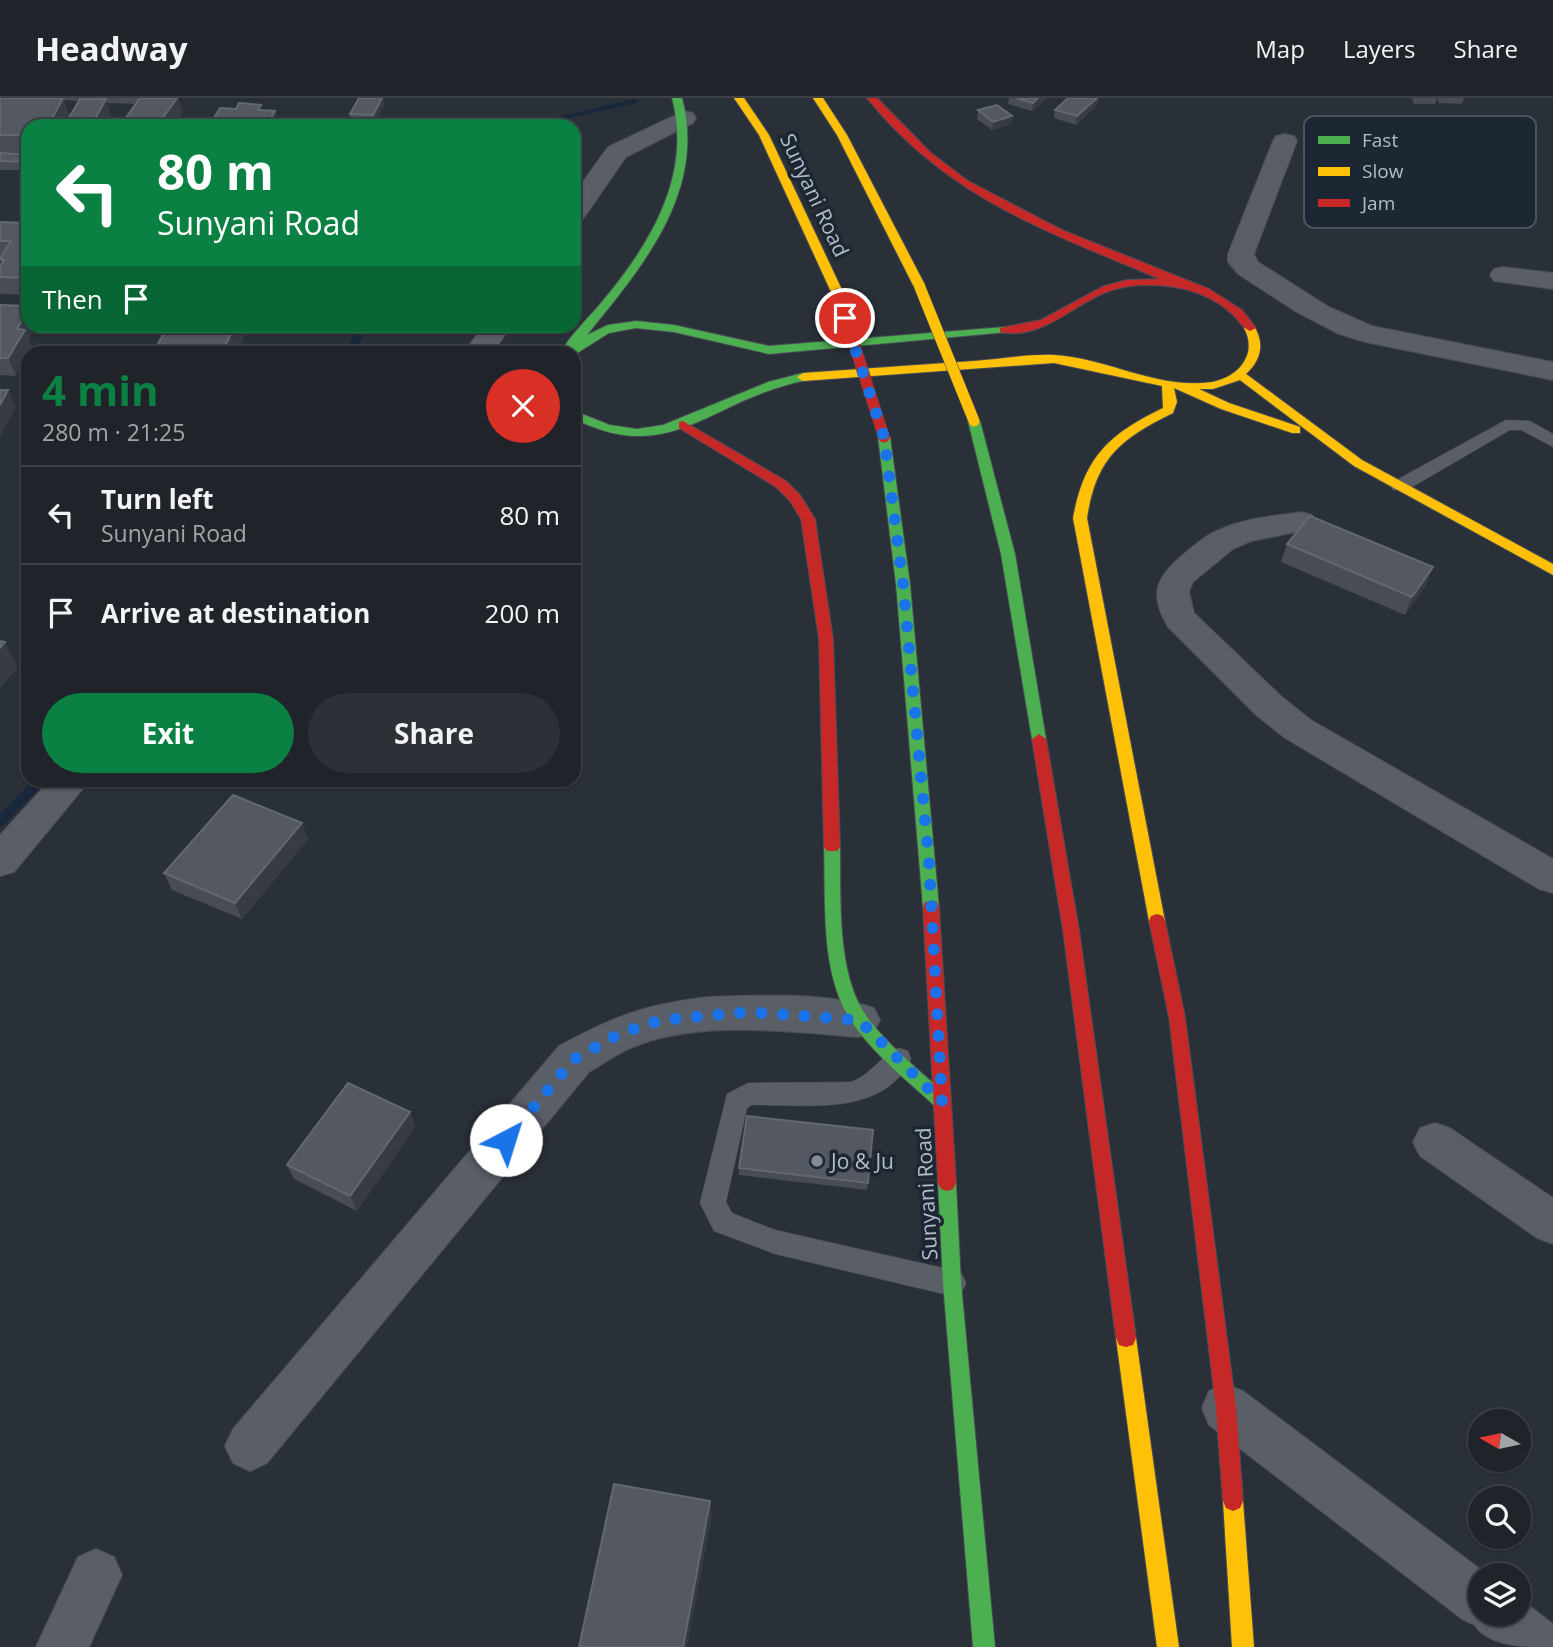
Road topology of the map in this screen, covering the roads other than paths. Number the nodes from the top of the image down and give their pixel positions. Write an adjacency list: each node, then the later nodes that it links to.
1 (739, 98): 27 (main road, Sunyani Road, bridge)
2 (818, 98): 38 (main road, bridge)
3 (872, 98): 9 (main road)
4 (681, 108): 6 (street); 10 (main road)
5 (1285, 141): 12 (street)
6 (581, 204)
7 (1504, 275): 8 (street)
8 (1553, 281)
9 (1187, 286): 11 (main road); 13 (main road)
10 (573, 346)
11 (576, 346)
12 (1553, 371)
13 (1240, 374): 14 (main road); 18 (main road)
14 (1175, 386): 16 (main road); 18 (main road); 31 (main road)
15 (581, 420): 16 (main road)
16 (683, 425): 25 (main road)
17 (1553, 441): 19 (lane)
18 (1328, 442): 19 (main road)
19 (1399, 486): 21 (main road)
20 (1301, 522): 24 (street)
21 (1553, 570)
22 (66, 787): 23 (street)
23 (0, 861)
24 (1553, 878)
25 (859, 1020): 26 (main road); 32 (street)
26 (900, 1059): 27 (main road); 30 (lane)
27 (942, 1102): 30 (main road, Sunyani Road)
28 (1435, 1142): 29 (street)
29 (1553, 1223)
30 (952, 1283): 37 (main road, Sunyani Road)
31 (1226, 1408): 34 (street); 39 (main road)
32 (250, 1446)
33 (96, 1574): 36 (street)
34 (1468, 1592)
35 (1513, 1626): 40 (street)
36 (62, 1647)
37 (984, 1647)
38 (1168, 1647)
39 (1242, 1647)
40 (1540, 1647)

